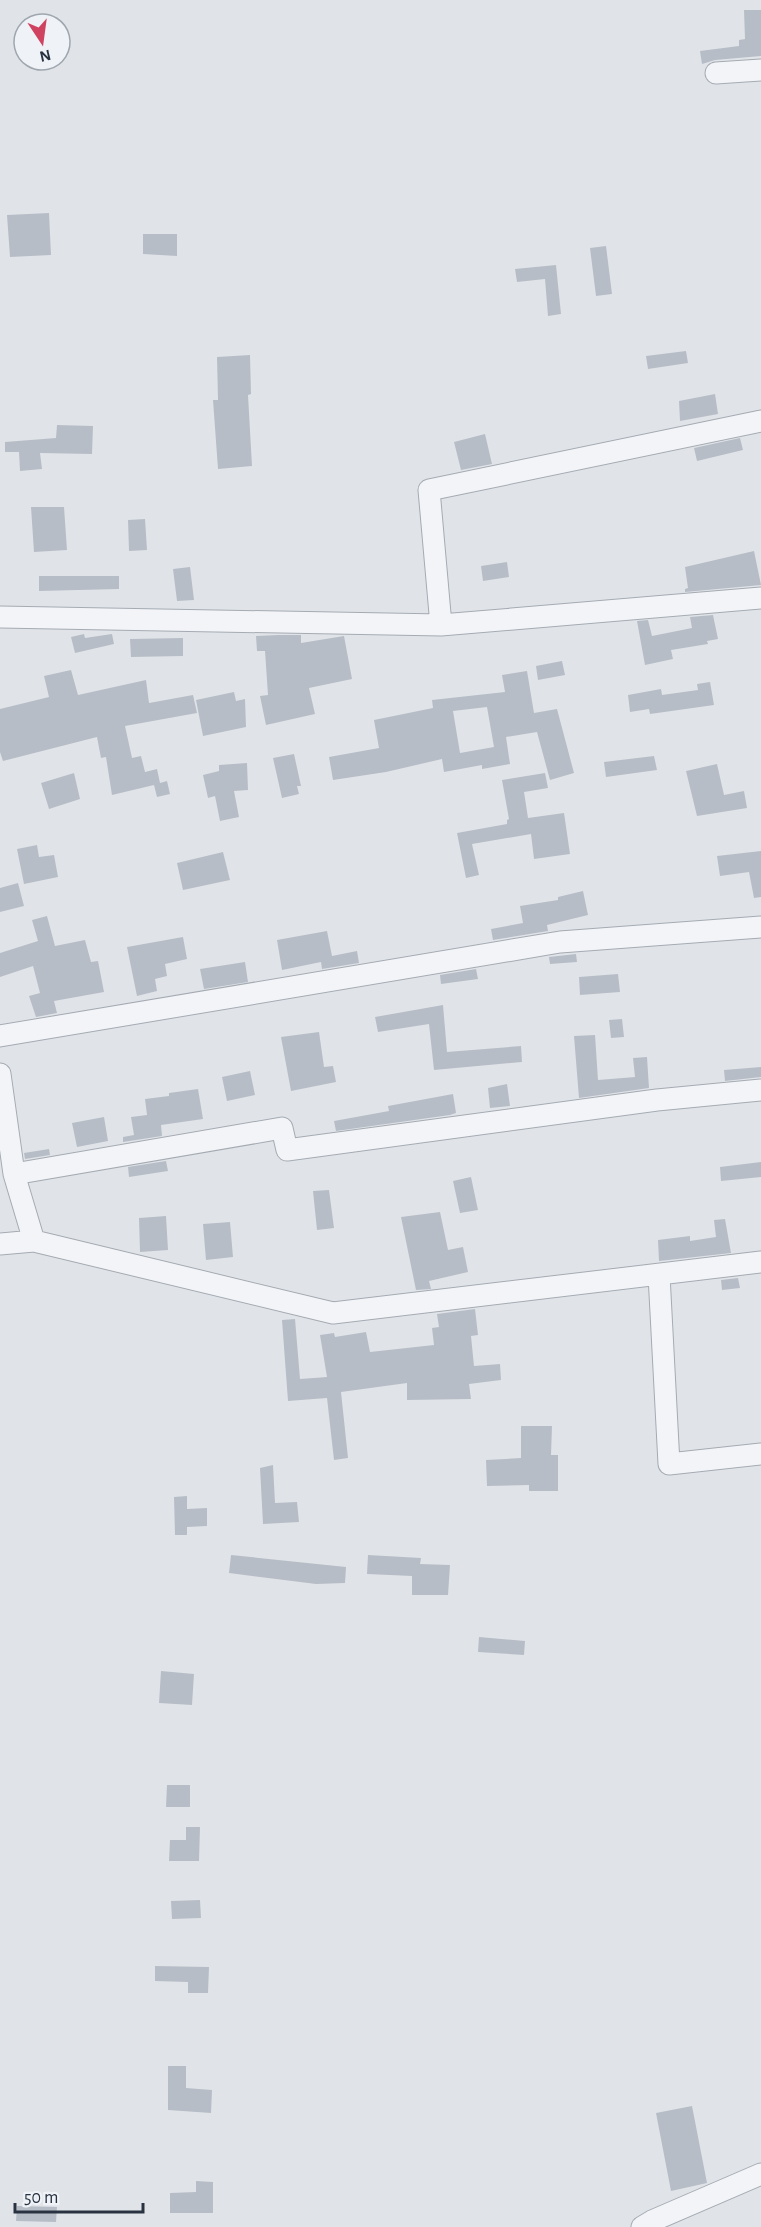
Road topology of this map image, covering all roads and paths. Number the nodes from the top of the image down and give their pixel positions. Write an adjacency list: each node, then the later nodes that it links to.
1 (761, 70): 2 (street)
2 (716, 73)
3 (761, 421): 6 (street)
4 (761, 598): 6 (street)
5 (0, 617): 6 (street)
6 (441, 625)
7 (761, 927): 8 (street)
8 (0, 1036)
9 (0, 1074): 11 (street)
10 (761, 1090): 11 (street)
11 (14, 1174): 12 (street)
12 (34, 1241): 13 (street); 15 (street)
13 (0, 1244)
14 (761, 1262): 15 (street)
15 (659, 1275): 16 (street)
16 (761, 1454)
17 (761, 2175): 18 (street)
18 (642, 2227)

